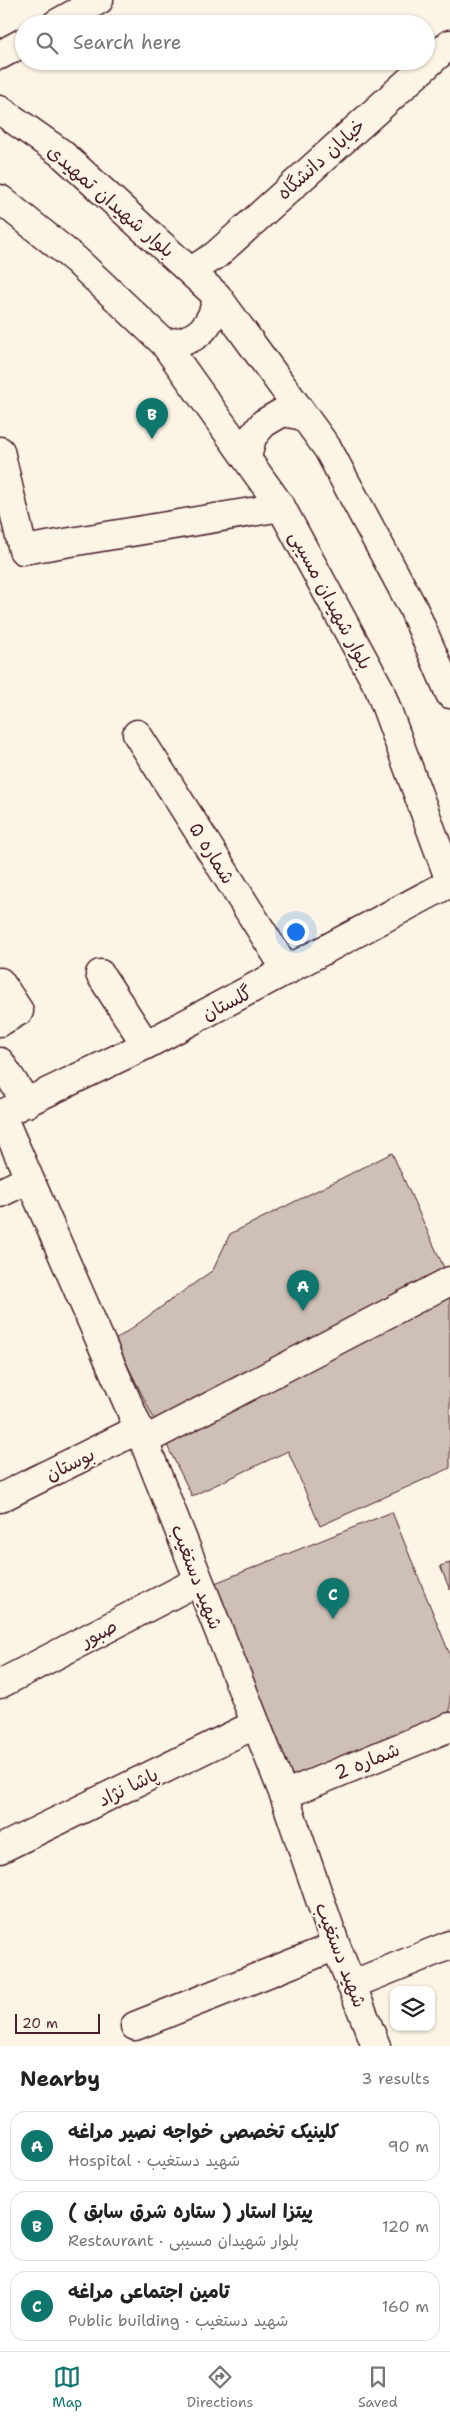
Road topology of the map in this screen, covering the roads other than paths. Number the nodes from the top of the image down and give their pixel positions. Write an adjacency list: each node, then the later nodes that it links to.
1 (99, 0): 2 (street)
2 (72, 15)
3 (450, 44): 6 (street, خیابان دانشگاه)
4 (15, 47): 5 (street)
5 (0, 55)
6 (435, 58)
7 (421, 70): 10 (street, خیابان دانشگاه)
8 (0, 110): 10 (street, بلوار شهیدان تمهیدی)
9 (0, 199): 12 (street)
10 (190, 271): 11 (street, بلوار شهیدان تمهیدی)
11 (217, 296): 12 (street); 13 (street)
12 (164, 343): 15 (street, بلوار شهیدان مسیبی)
13 (304, 416): 15 (street); 17 (street)
14 (0, 451): 16 (street)
15 (247, 458): 16 (street, بلوار شهیدان مسیبی)
16 (281, 507): 19 (street, بلوار شهیدان مسیبی)
17 (450, 694)
18 (137, 734): 20 (street, شماره ۵)
19 (450, 882): 20 (street, گلستان)
20 (287, 971): 24 (street, گلستان)
21 (100, 974): 24 (street)
22 (0, 982): 23 (street)
23 (0, 1022)
24 (146, 1045): 26 (street, گلستان)
25 (0, 1062): 26 (street)
26 (27, 1103): 27 (street, گلستان)
27 (1, 1114): 28 (street, شهید دستغیب)
28 (29, 1179): 29 (street); 31 (street, شهید دستغیب)
29 (0, 1192)
30 (450, 1281): 31 (street, بوستان)
31 (142, 1435): 32 (street, بوستان); 33 (street, شهید دستغیب)
32 (0, 1498)
33 (198, 1581): 34 (street, صبور); 35 (street, شهید دستغیب)
34 (0, 1684)
35 (256, 1724): 37 (street, شهید دستغیب); 38 (street, پاشا نژاد)
36 (450, 1727): 37 (street, شماره 2)
37 (284, 1795): 40 (street, شهید دستغیب)
38 (0, 1849)
39 (450, 1945): 41 (street)
40 (336, 1946): 41 (street, شهید دستغیب); 42 (street)
41 (351, 1985): 43 (street, شهید دستغیب)
42 (135, 2026)
43 (376, 2046)

